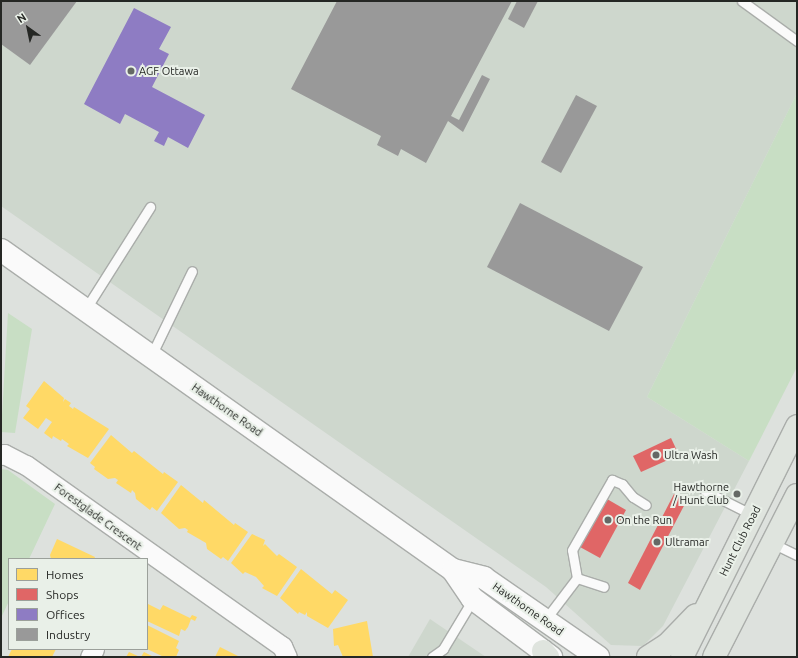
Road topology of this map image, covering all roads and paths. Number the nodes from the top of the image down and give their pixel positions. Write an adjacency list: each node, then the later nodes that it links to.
1 (742, 1): 2 (lane)
2 (797, 40)
3 (150, 207): 6 (lane)
4 (1, 250): 6 (main road, Hawthorne Road)
5 (192, 271): 7 (lane)
6 (85, 310): 7 (main road, Hawthorne Road)
7 (151, 356): 18 (main road, Hawthorne Road)
8 (797, 426): 13 (main road, Hunt Club Road)
9 (1, 455): 15 (street, Forestglade Crescent)
10 (705, 490): 13 (lane)
11 (797, 494): 14 (main road)
12 (646, 505): 19 (lane)
13 (753, 514): 22 (main road, Hunt Club Road)
14 (772, 543): 16 (lane); 30 (main road)
15 (139, 553)
16 (797, 555)
17 (148, 559): 25 (street, Forestglade Crescent)
18 (454, 570): 21 (main road, Hawthorne Road); 23 (main road, Hawthorne Road)
19 (576, 578): 20 (lane); 23 (lane)
20 (604, 586)
21 (474, 599): 24 (main road, Hawthorne Road); 26 (lane)
22 (710, 601): 28 (main road); 29 (main road, Hunt Club Road)
23 (545, 620): 27 (main road, Hawthorne Road)
24 (547, 655)
25 (287, 657)
26 (432, 657)
27 (598, 657)
28 (648, 657)
29 (682, 657)
30 (714, 657)

